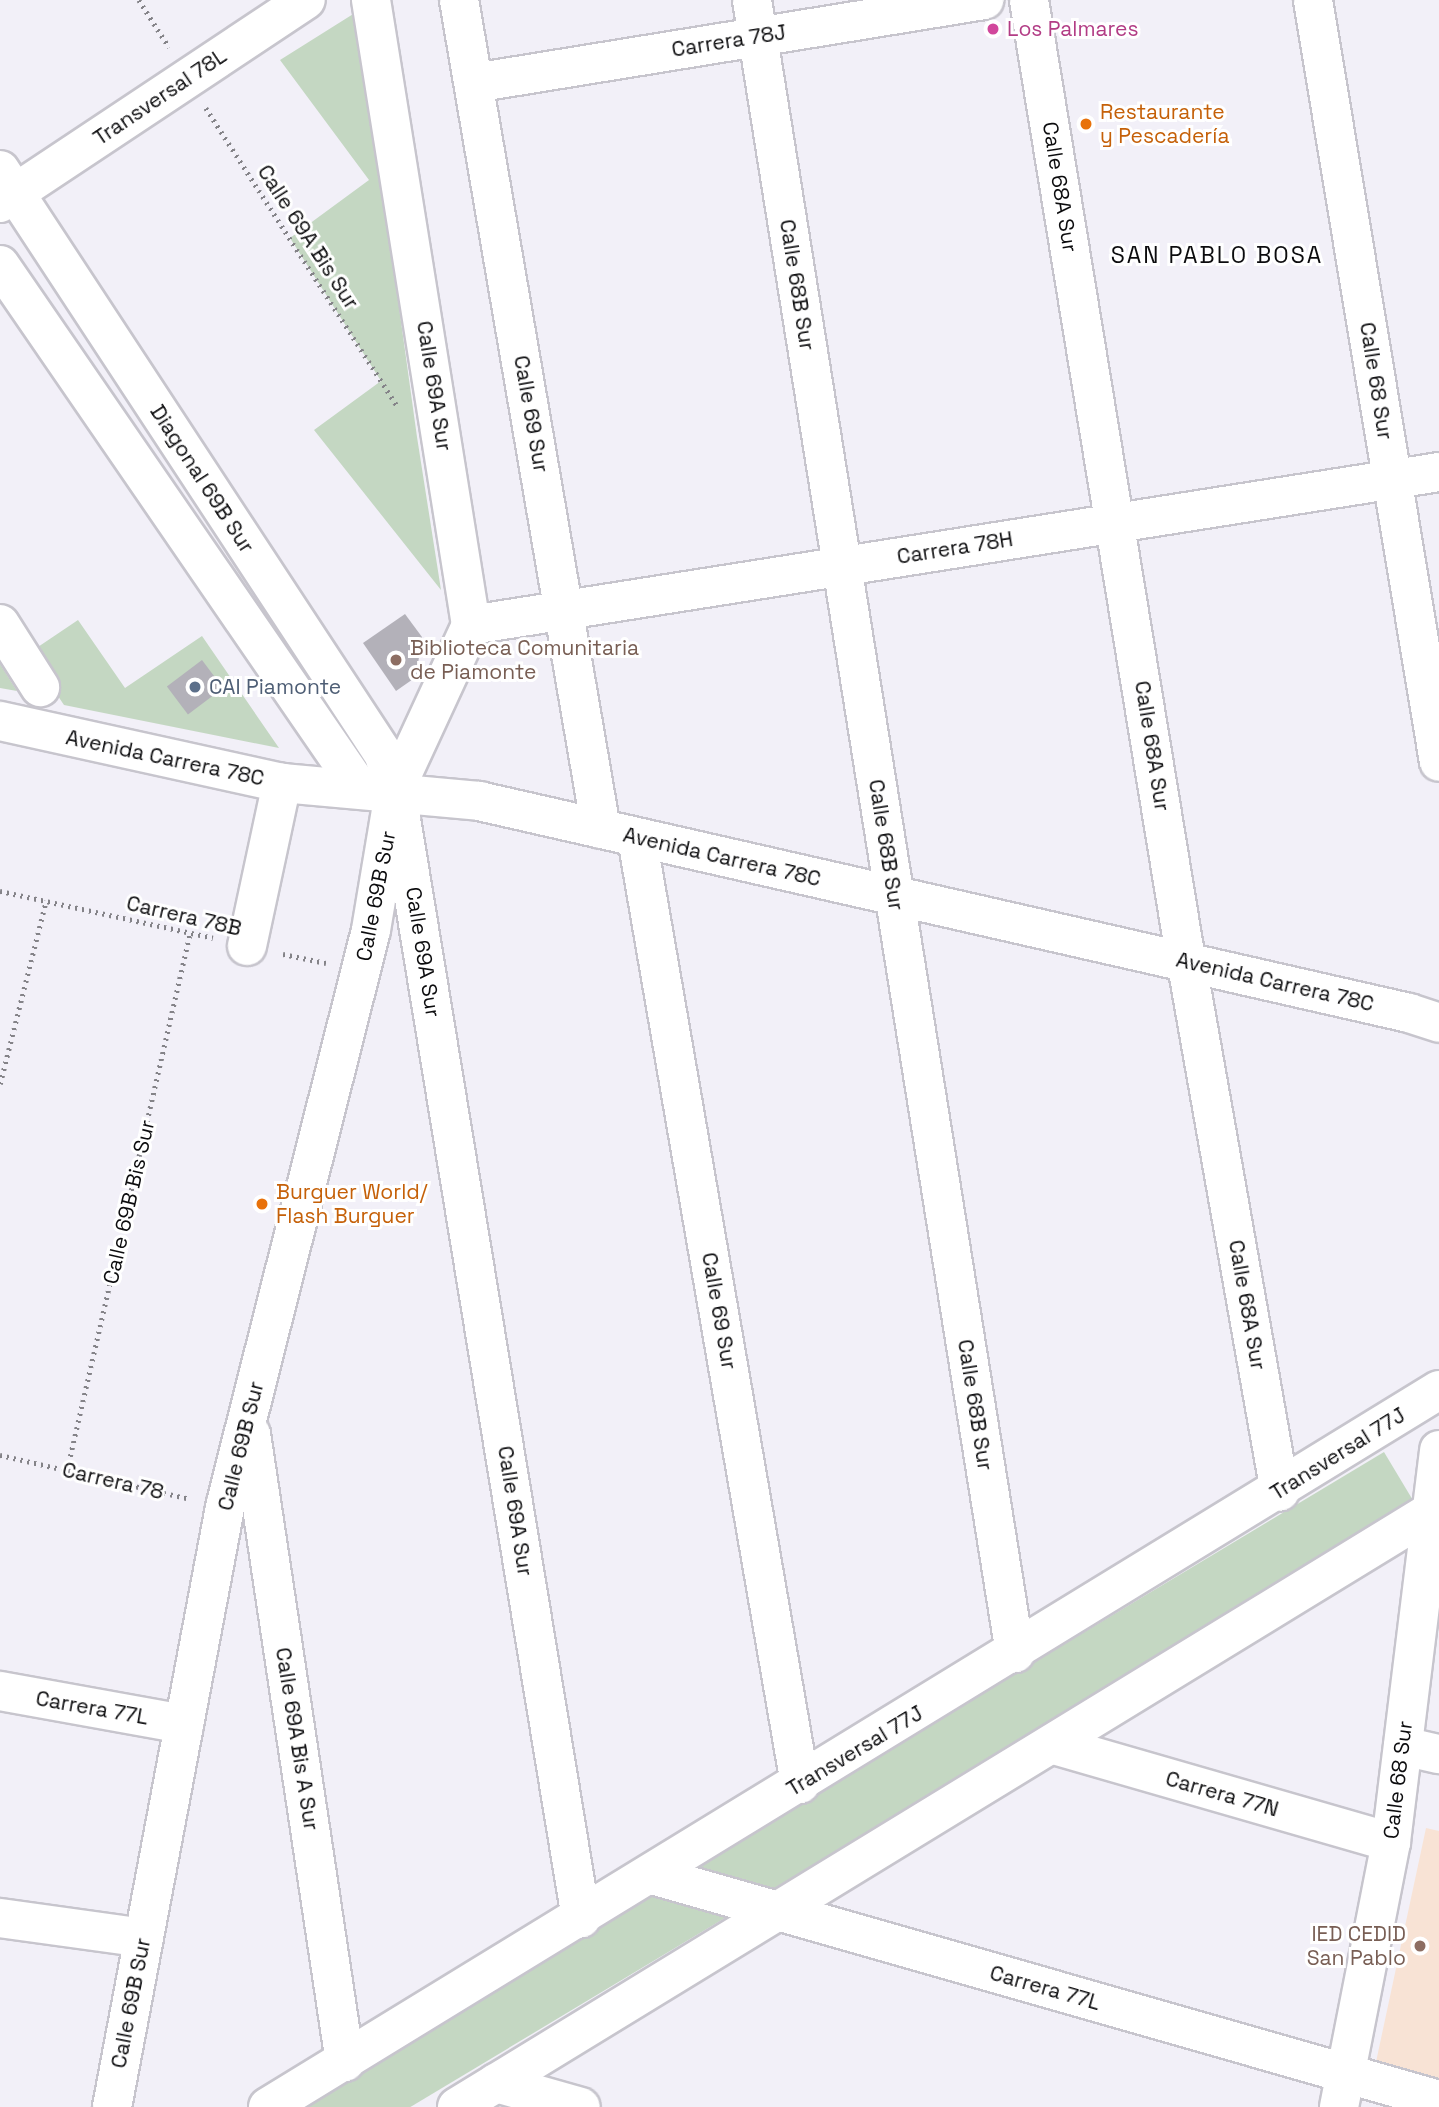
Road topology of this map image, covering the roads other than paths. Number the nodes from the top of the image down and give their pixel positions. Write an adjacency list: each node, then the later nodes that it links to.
1 (306, 0): 9 (street, Transversal 78L)
2 (371, 0): 17 (street, Calle 69A Sur)
3 (459, 0): 8 (street, Calle 69 Sur)
4 (984, 0): 7 (street, Carrera 78J)
5 (1030, 0): 13 (street, Calle 68A Sur)
6 (1313, 0): 12 (street, Calle 68 Sur)
7 (755, 18): 8 (street, Carrera 78J); 14 (street, Calle 68B Sur)
8 (474, 83): 15 (street, Calle 69 Sur)
9 (5, 189): 22 (street, Diagonal 69B Sur)
10 (0, 265): 22 (street, Diagonal 69B Sur)
11 (1439, 471): 12 (street, Carrera 78H)
12 (1392, 479): 13 (street, Carrera 78H); 20 (street, Calle 68 Sur)
13 (1116, 523): 14 (street, Carrera 78H); 27 (street, Calle 68A Sur)
14 (842, 566): 15 (street, Carrera 78H); 25 (street, Calle 68B Sur)
15 (564, 610): 17 (street, Carrera 78H); 23 (street, Calle 69 Sur)
16 (0, 624): 18 (street)
17 (471, 625): 22 (street)
18 (40, 687)
19 (0, 721): 21 (street, Avenida Carrera 78C)
20 (1439, 762)
21 (282, 783): 22 (street, Avenida Carrera 78C); 26 (street)
22 (377, 790): 23 (street, Avenida Carrera 78C); 30 (street, Calle 69B Sur); 45 (street, Calle 69A Sur)
23 (601, 829): 24 (street, Avenida Carrera 78C)
24 (637, 838): 25 (street, Avenida Carrera 78C); 40 (street, Calle 69 Sur)
25 (893, 896): 27 (street, Avenida Carrera 78C); 35 (street, Calle 68B Sur)
26 (247, 946)
27 (1187, 962): 28 (street, Avenida Carrera 78C); 32 (street, Calle 68A Sur)
28 (1439, 1023)
29 (1439, 1390): 32 (street, Transversal 77J)
30 (248, 1417): 37 (street, Calle 69B Sur); 47 (street, Calle 69A Bis A Sur)
31 (1439, 1450): 33 (street, Calle 68 Sur)
32 (1280, 1492): 35 (street, Transversal 77J)
33 (1432, 1511): 34 (street, Calle 68 Sur); 38 (street)
34 (1431, 1587): 39 (street, Calle 68 Sur)
35 (1015, 1653): 40 (street, Transversal 77J)
36 (0, 1691): 37 (street, Carrera 77L)
37 (184, 1724): 46 (street, Calle 69B Sur)
38 (1054, 1745): 41 (street, Carrera 77N); 43 (street)
39 (1421, 1750): 41 (street, Calle 68 Sur)
40 (800, 1784): 42 (street, Transversal 77J)
41 (1391, 1842): 49 (street, Calle 68 Sur)
42 (652, 1875): 43 (street, Carrera 77L); 45 (street, Transversal 77J)
43 (777, 1913): 48 (street); 49 (street, Carrera 77L)
44 (0, 1918): 46 (street)
45 (581, 1918): 47 (street, Transversal 77J)
46 (144, 1938): 51 (street, Calle 69B Sur)
47 (345, 2062): 52 (street, Transversal 77J)
48 (496, 2083): 53 (street); 54 (street)
49 (1343, 2090): 50 (street, Carrera 77L)
50 (1439, 2100)
51 (112, 2107)
52 (268, 2107)
53 (457, 2107)
54 (581, 2107)

